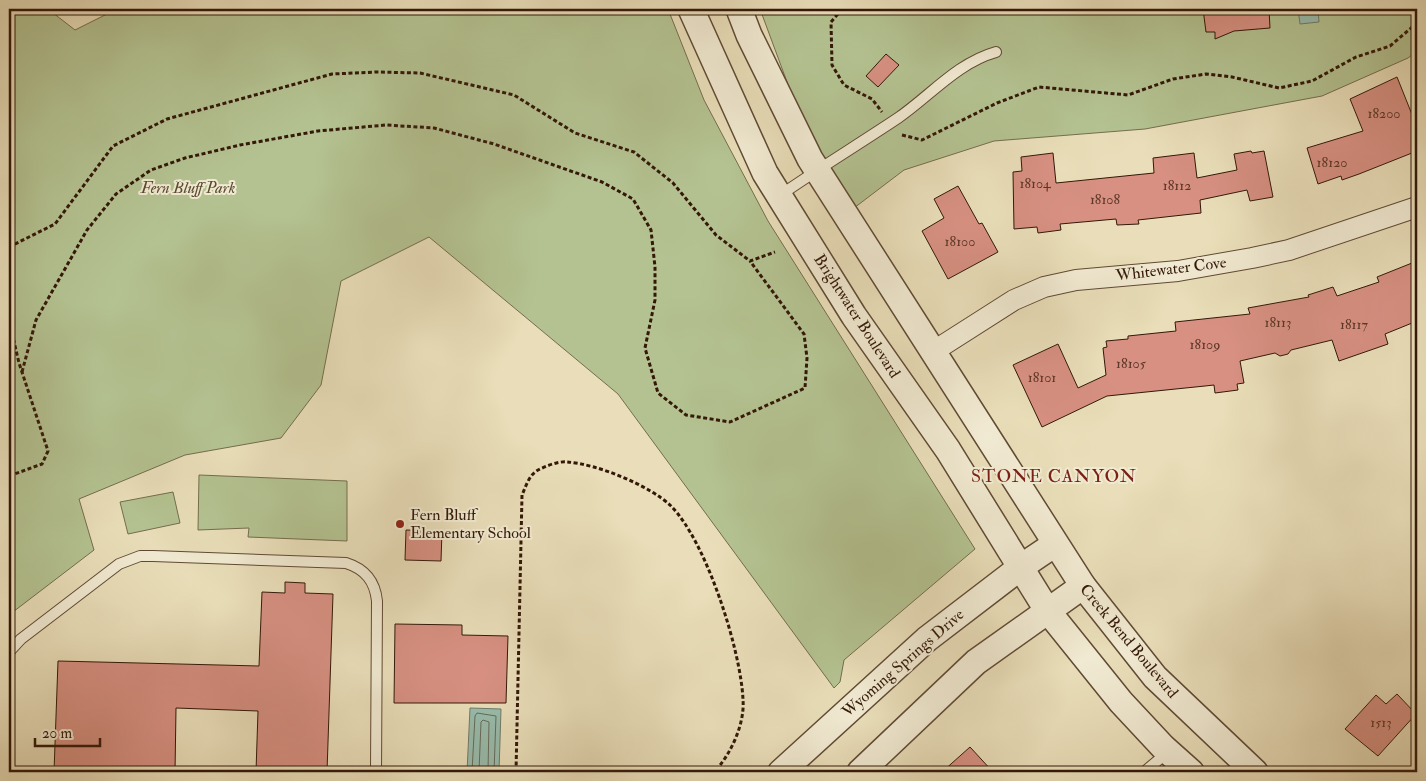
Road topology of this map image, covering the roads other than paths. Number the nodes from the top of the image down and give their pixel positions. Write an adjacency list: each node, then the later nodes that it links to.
1 (691, 9): 5 (street, Brightwater Boulevard)
2 (739, 9): 4 (street)
3 (996, 52): 4 (lane)
4 (816, 170): 5 (lane); 7 (street)
5 (779, 196): 9 (street, Brightwater Boulevard)
6 (1417, 207): 7 (street, Whitewater Cove)
7 (934, 350): 8 (street)
8 (1055, 544): 9 (street, Wyoming Springs Drive); 10 (street, Creek Bend Boulevard)
9 (1021, 567): 11 (street, Brightwater Boulevard); 15 (street, Wyoming Springs Drive)
10 (1083, 586): 11 (street); 19 (street, Creek Bend Boulevard)
11 (1048, 610): 13 (street); 16 (street)
12 (9, 652): 14 (lane)
13 (1168, 752): 17 (lane); 18 (street)
14 (376, 772)
15 (781, 772)
16 (860, 772)
17 (1144, 772)
18 (1191, 772)
19 (1255, 772)

